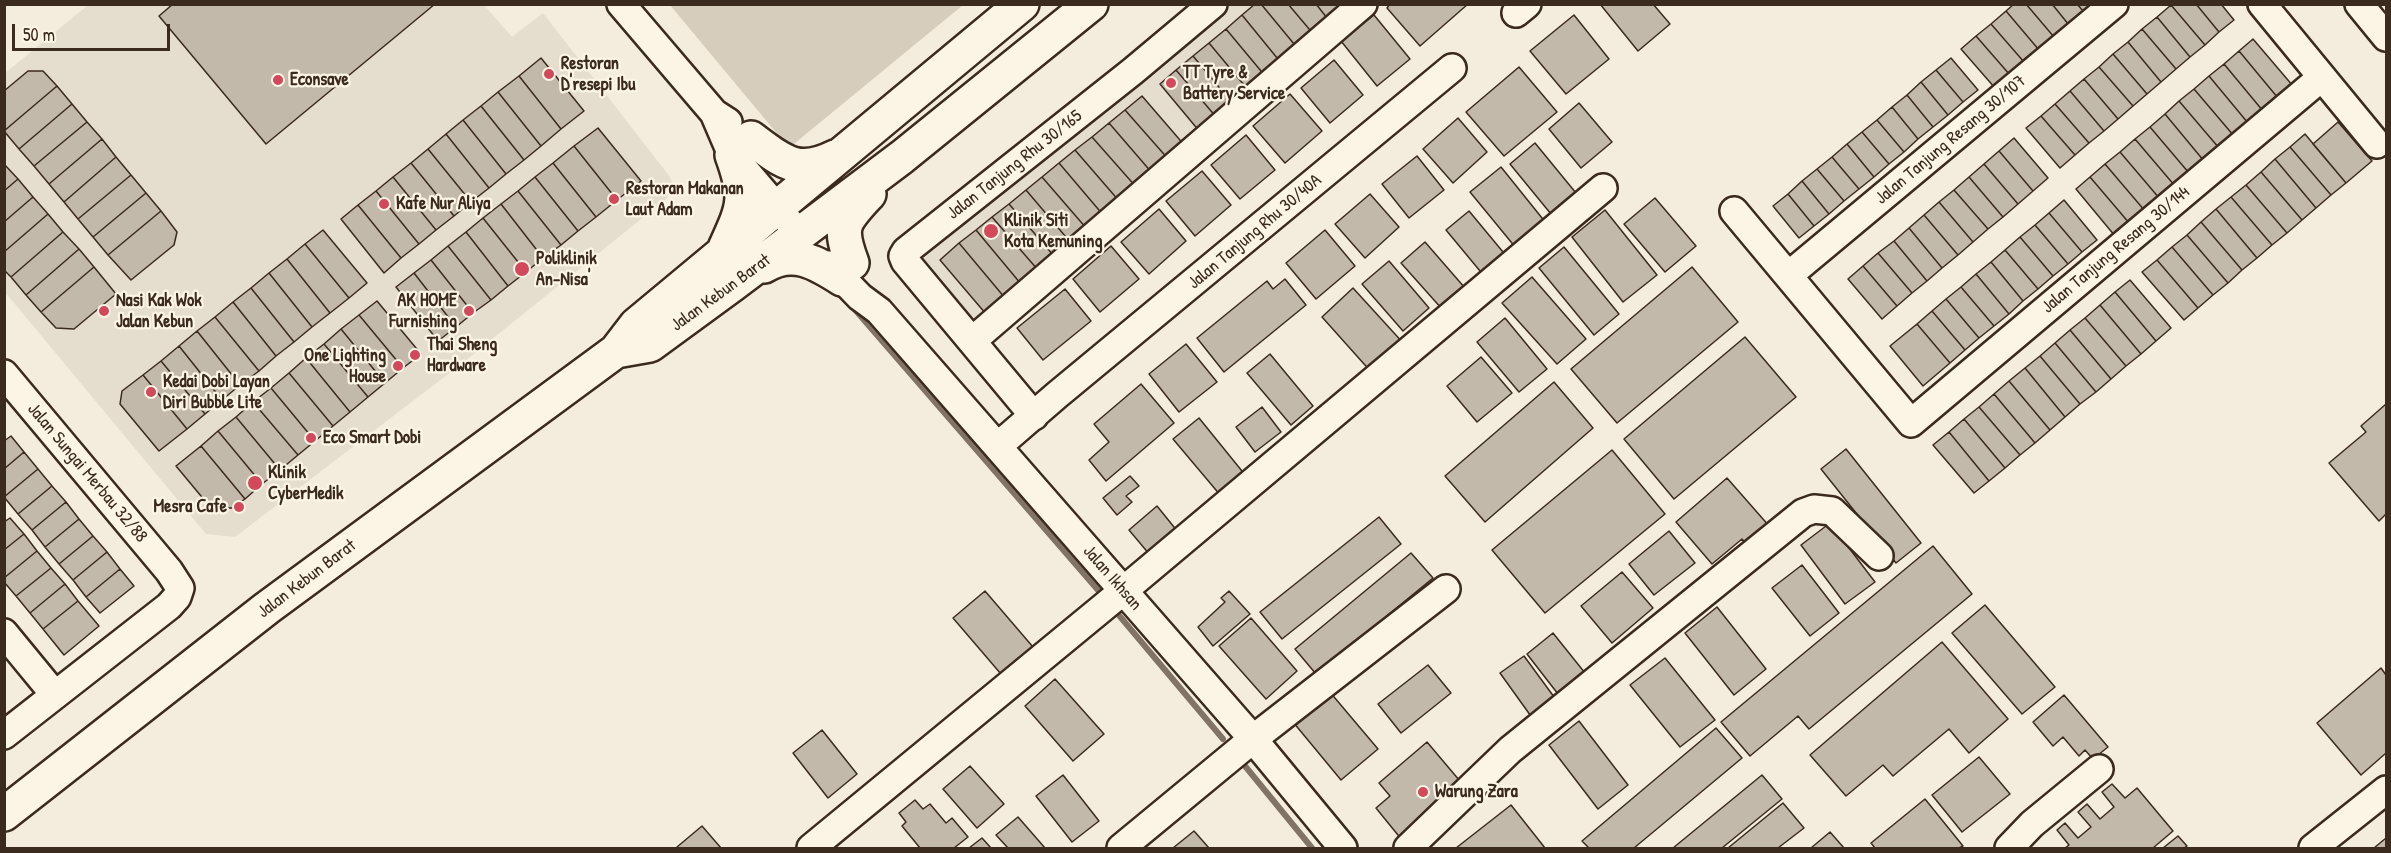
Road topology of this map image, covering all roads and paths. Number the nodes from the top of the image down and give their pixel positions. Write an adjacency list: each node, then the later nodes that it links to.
1 (621, 4): 13 (street, Jalan Ikhsan)
2 (1022, 4): 14 (main road)
3 (1091, 4): 15 (main road)
4 (1213, 4): 24 (street, Jalan Tanjung Rhu 30/165)
5 (1362, 4): 24 (street)
6 (2114, 4): 22 (street, Jalan Tanjung Resang 30/107)
7 (2262, 4): 11 (street)
8 (2359, 4): 9 (street)
9 (2386, 37)
10 (1452, 68): 27 (street, Jalan Tanjung Rhu 30/40A)
11 (2322, 77): 12 (street); 22 (street, Jalan Tanjung Resang 30/144)
12 (2377, 144)
13 (742, 146): 14 (main road); 17 (street, Jalan Ikhsan); 20 (main road)
14 (848, 150): 17 (main road, Jalan Kebun Barat)
15 (902, 157): 19 (main road, Jalan Kebun Barat); 21 (main road)
16 (1603, 188): 31 (street)
17 (787, 200): 19 (street, Jalan Ikhsan); 20 (main road, Jalan Kebun Barat)
18 (1734, 210): 22 (street)
19 (810, 227): 21 (street, Jalan Ikhsan); 23 (main road, Jalan Kebun Barat)
20 (723, 252): 25 (main road, Jalan Kebun Barat)
21 (847, 271): 23 (main road); 28 (street, Jalan Ikhsan)
22 (1789, 275)
23 (732, 285): 25 (main road, Jalan Kebun Barat)
24 (972, 341): 27 (street, Jalan Tanjung Rhu 30/165)
25 (616, 351): 38 (main road, Jalan Kebun Barat)
26 (4, 374): 33 (street, Jalan Sungai Merbau 32/88)
27 (1034, 416): 28 (street, Jalan Tanjung Rhu 30/40A)
28 (998, 446): 31 (street, Jalan Ikhsan)
29 (1879, 556): 42 (street)
30 (1446, 589): 35 (street)
31 (1111, 600): 35 (street, Jalan Ikhsan); 39 (street)
32 (4, 633): 33 (street)
33 (55, 695): 34 (street)
34 (4, 735)
35 (1253, 739): 40 (street); 41 (street, Jalan Ikhsan)
36 (2099, 769): 43 (street)
37 (2386, 790): 44 (street)
38 (4, 814)
39 (811, 849)
40 (1121, 849)
41 (1343, 849)
42 (1408, 849)
43 (2009, 849)
44 (2313, 849)

